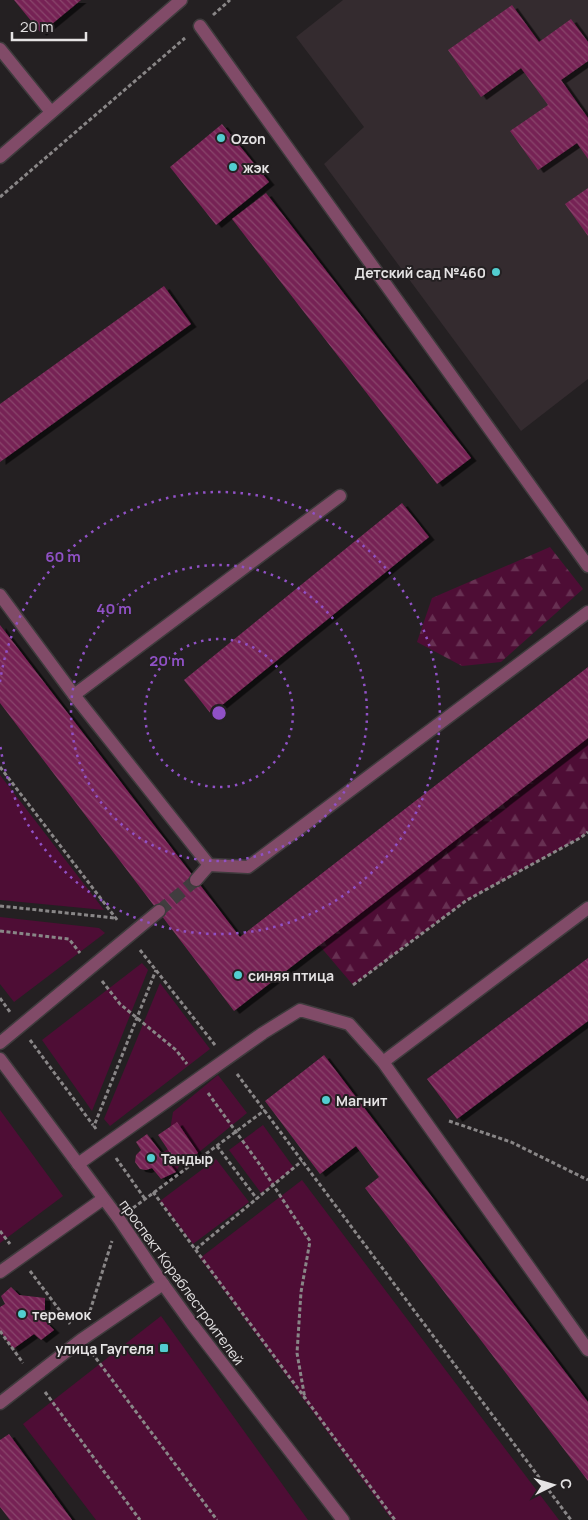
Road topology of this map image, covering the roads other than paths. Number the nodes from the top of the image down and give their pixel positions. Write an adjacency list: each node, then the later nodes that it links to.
1 (181, 0): 4 (street)
2 (200, 26): 7 (street)
3 (0, 49): 4 (street)
4 (51, 112): 5 (street)
5 (0, 157)
6 (340, 496): 10 (street)
7 (588, 566)
8 (0, 595): 10 (street)
9 (588, 612): 11 (street)
10 (74, 695): 11 (street)
11 (208, 866): 12 (street)
12 (196, 880)
13 (588, 908): 17 (street)
14 (158, 911): 15 (street)
15 (0, 1043)
16 (0, 1059): 18 (street, проспект Кораблестроителей)
17 (383, 1062): 18 (street); 22 (street)
18 (78, 1164): 19 (street, проспект Кораблестроителей)
19 (103, 1199): 20 (street); 21 (street, проспект Кораблестроителей)
20 (0, 1272)
21 (163, 1284): 23 (street); 24 (street, проспект Кораблестроителей)
22 (587, 1347)
23 (0, 1403)
24 (343, 1520)

